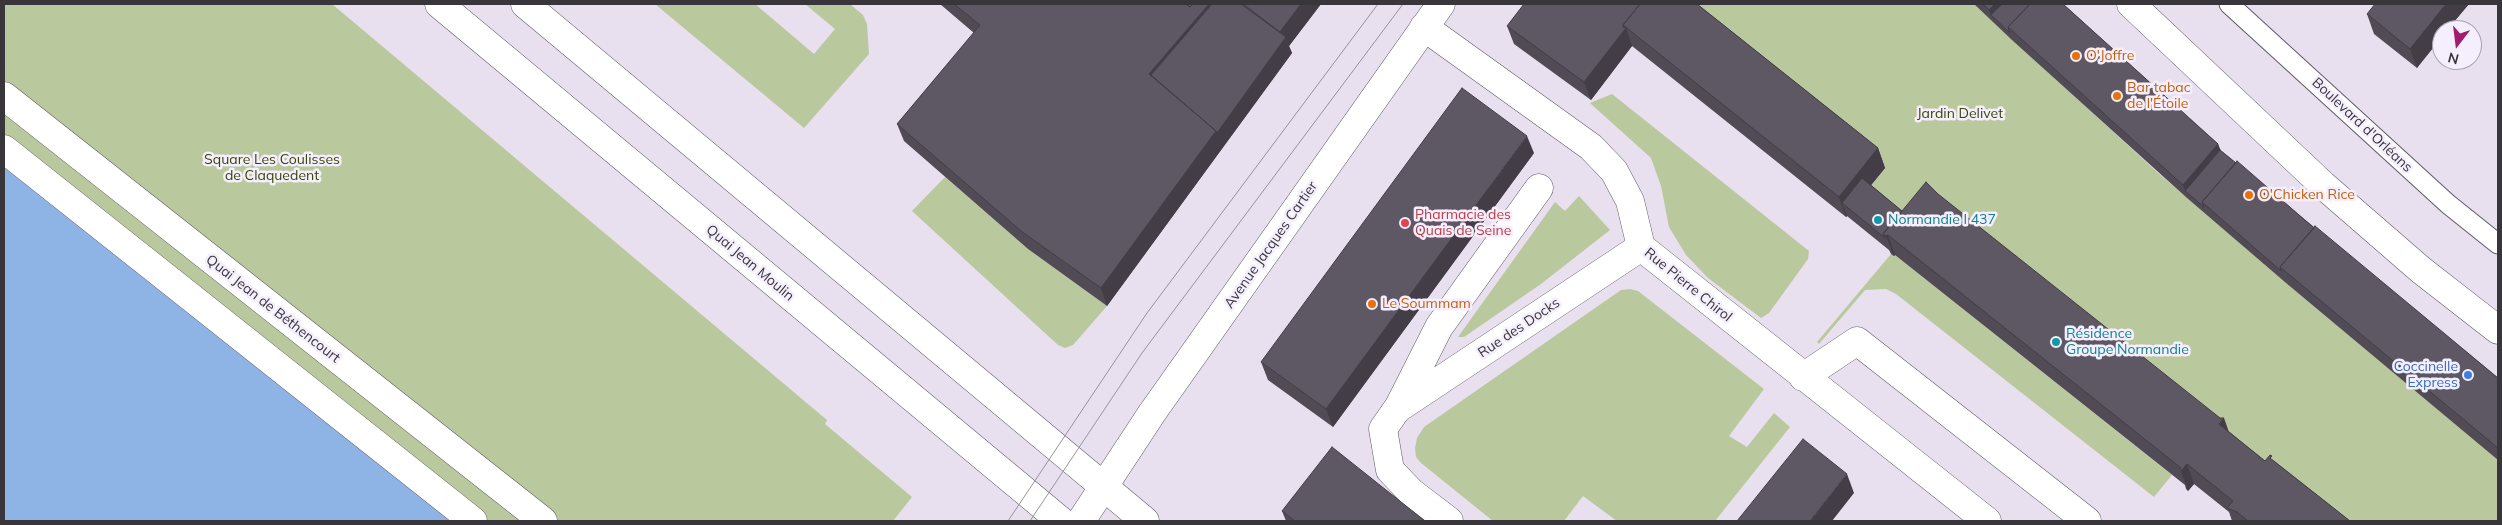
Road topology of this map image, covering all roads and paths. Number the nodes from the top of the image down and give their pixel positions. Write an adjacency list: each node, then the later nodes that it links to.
1 (439, 4): 18 (street, Quai Jean Moulin)
2 (525, 4): 15 (street)
3 (1441, 4): 6 (street, Avenue Jacques Cartier)
4 (2131, 4): 12 (street)
5 (2229, 4): 10 (lane, Boulevard d'Orléans)
6 (1424, 27): 11 (street, Rue Pierre Chirol); 15 (street, Avenue Jacques Cartier)
7 (4, 96): 17 (street, Quai Jean de Béthencourt)
8 (4, 149): 16 (street)
9 (1539, 188): 14 (street, Rue des Docks)
10 (2498, 244)
11 (1641, 247): 13 (street, Rue Pierre Chirol); 14 (street, Rue des Docks)
12 (2498, 330)
13 (1803, 377): 22 (street, Rue Pierre Chirol); 23 (street)
14 (1397, 409): 21 (street, Rue des Docks)
15 (1101, 487): 19 (street, Avenue Jacques Cartier); 20 (street)
16 (473, 521)
17 (543, 521)
18 (1061, 521)
19 (1080, 521)
20 (1145, 521)
21 (1449, 521)
22 (1987, 521)
23 (2087, 521)

